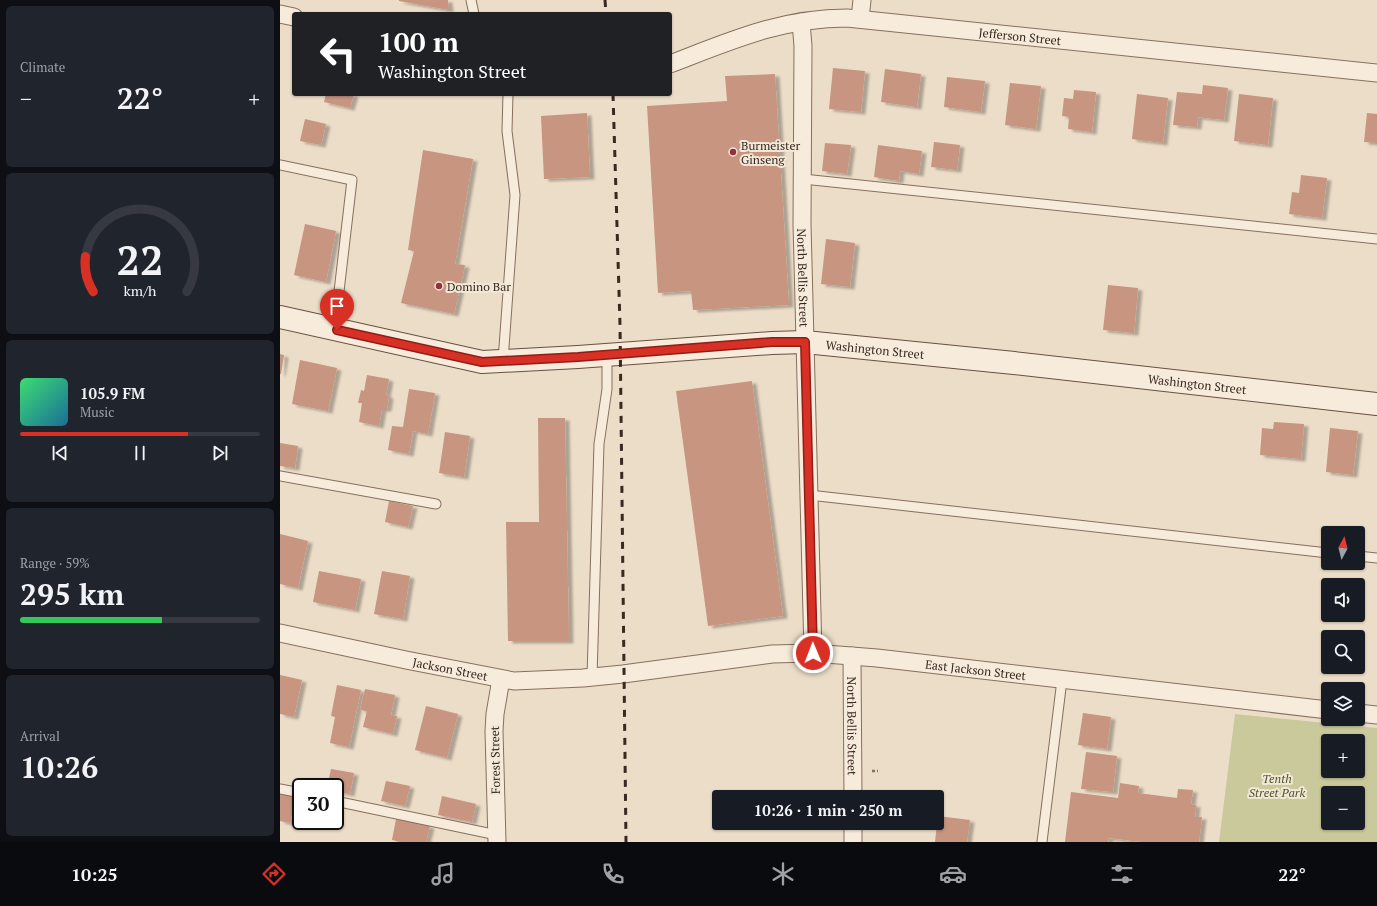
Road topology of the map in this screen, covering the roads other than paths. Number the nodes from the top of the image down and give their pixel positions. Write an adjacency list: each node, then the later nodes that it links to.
1 (471, 0): 3 (lane)
2 (862, 0): 6 (street)
3 (474, 12)
4 (280, 14): 5 (street)
5 (292, 17)
6 (860, 19): 7 (street, Jefferson Street); 9 (street, Jefferson Street)
7 (801, 22): 8 (street, Jefferson Street); 12 (street, North Bellis Street)
8 (672, 63)
9 (1377, 73)
10 (508, 96): 18 (lane)
11 (280, 165): 15 (lane)
12 (803, 179): 13 (lane); 16 (street, North Bellis Street)
13 (1377, 239)
14 (280, 317): 15 (street, Washington Street)
15 (337, 330): 18 (street, Washington Street)
16 (805, 342): 17 (street, Washington Street); 19 (street, Washington Street); 21 (street, North Bellis Street)
17 (607, 355): 18 (street, Washington Street); 30 (lane)
18 (503, 361)
19 (1377, 404)
20 (280, 476): 22 (lane)
21 (809, 495): 23 (lane); 27 (street, North Bellis Street)
22 (436, 504)
23 (1321, 552)
24 (1365, 557): 25 (lane)
25 (1377, 558)
26 (280, 633): 31 (street, Jackson Street)
27 (813, 653): 28 (street, East Jackson Street); 29 (street, East Jackson Street)
28 (852, 656): 32 (street, East Jackson Street); 37 (street, North Bellis Street)
29 (623, 674): 30 (street, Jackson Street)
30 (592, 677): 31 (street, Jackson Street)
31 (501, 679): 41 (street, Forest Street)
32 (1062, 680): 33 (street, East Jackson Street); 43 (lane)
33 (1321, 709)
34 (1365, 714): 35 (street)
35 (1377, 715)
36 (280, 789): 38 (lane)
37 (853, 790)
38 (292, 791)
39 (344, 803): 41 (lane)
40 (853, 830): 42 (street)
41 (497, 839)
42 (853, 842)
43 (1042, 842)

